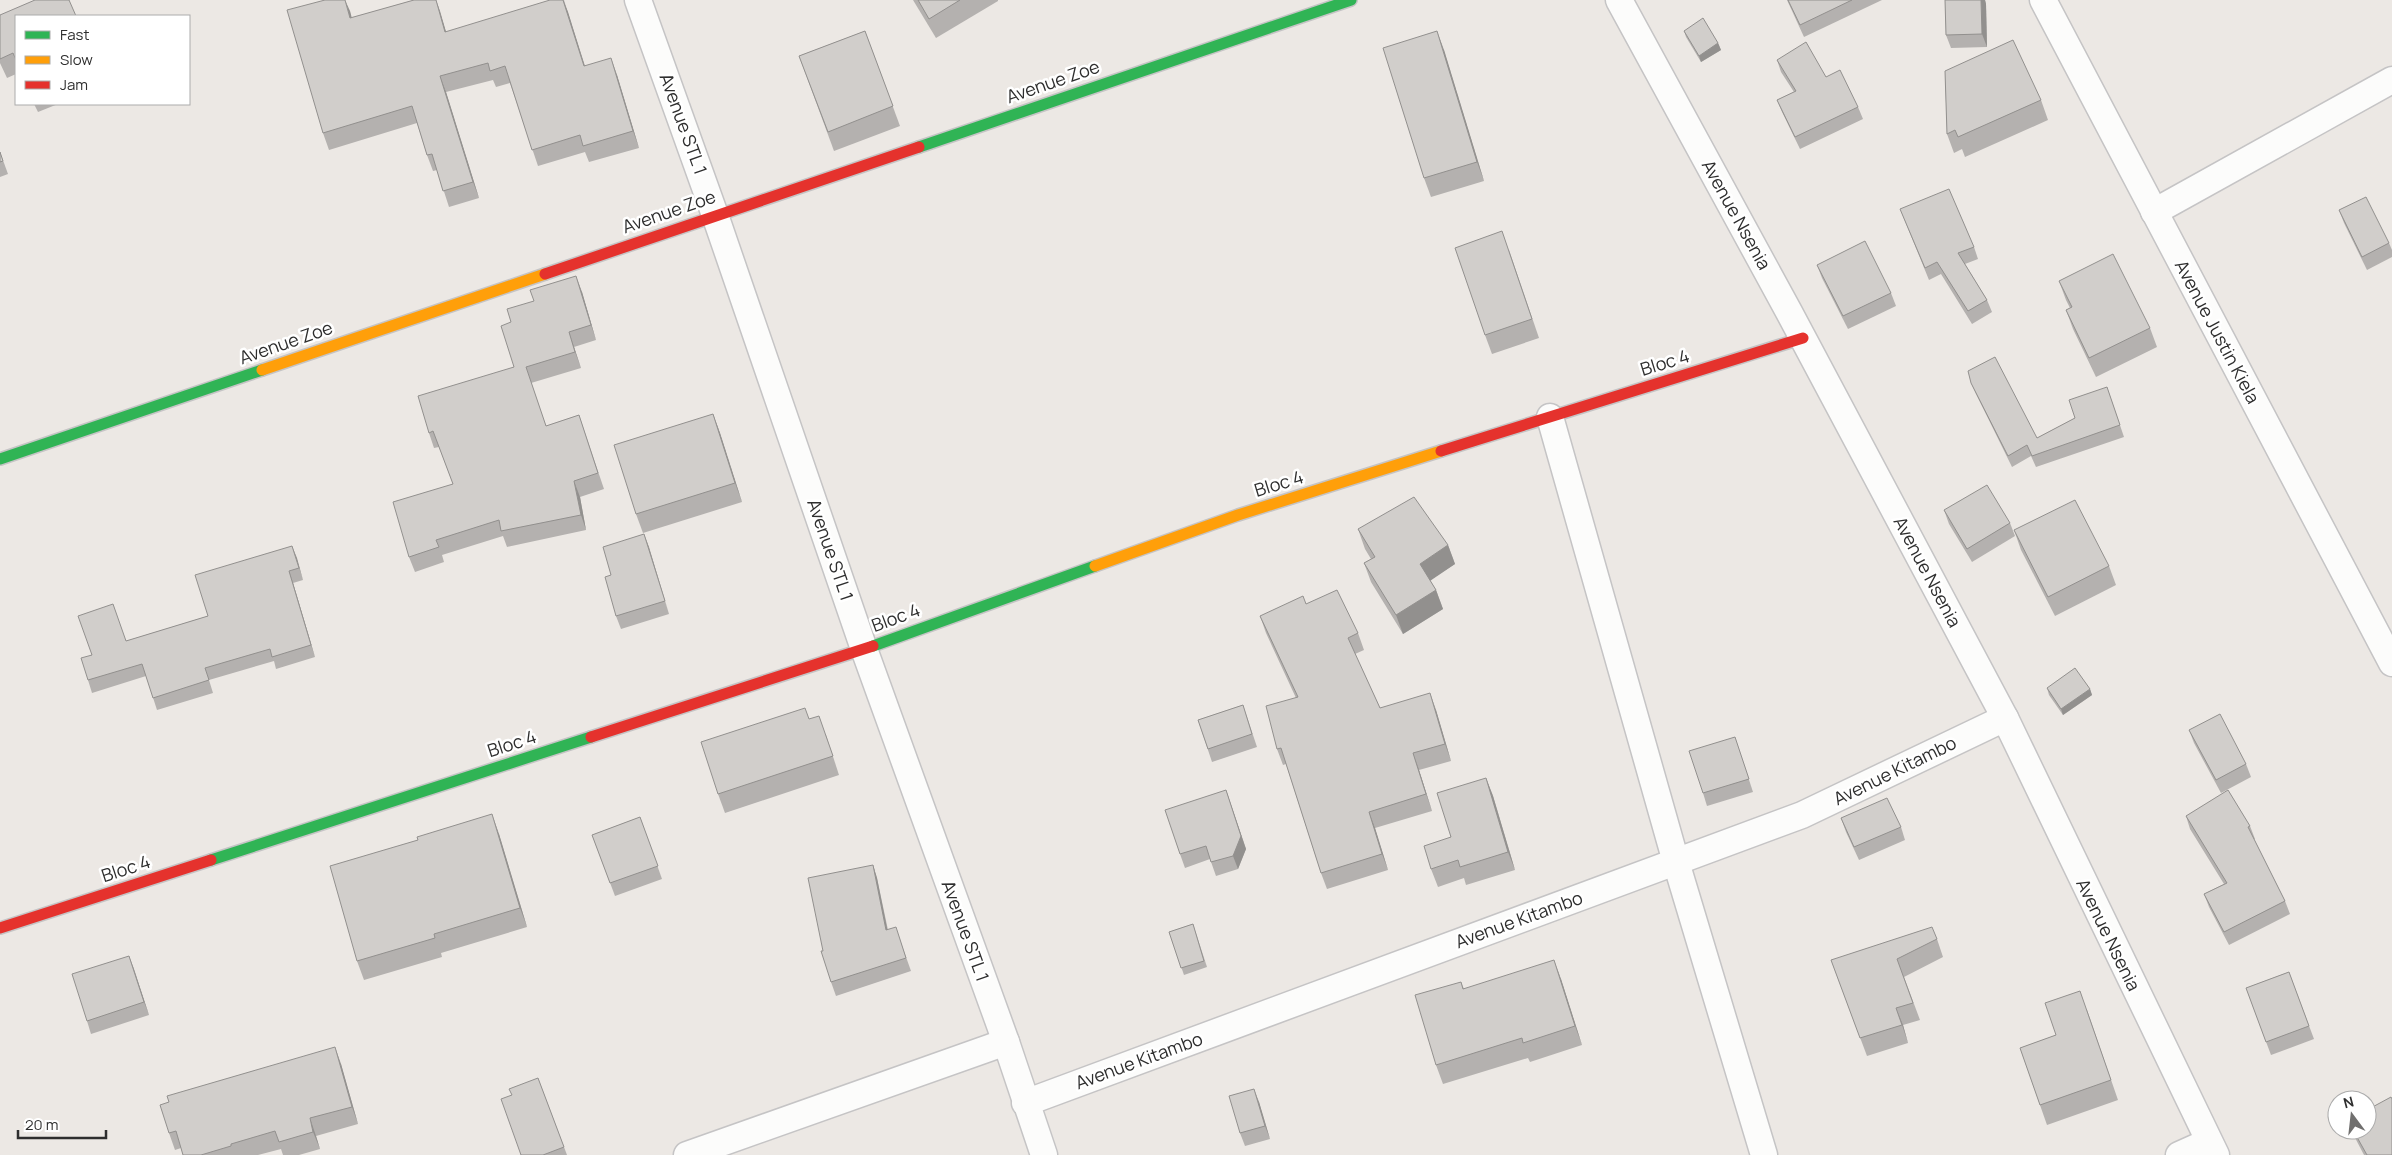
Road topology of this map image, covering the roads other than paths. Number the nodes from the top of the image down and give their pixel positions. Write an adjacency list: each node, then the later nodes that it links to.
1 (638, 0): 7 (street, Avenue STL 1)
2 (1350, 0): 7 (street, Avenue Zoe)
3 (1618, 0): 8 (street, Avenue Nsenia)
4 (2043, 0): 6 (street, Avenue Justin Kiela)
5 (2392, 80): 6 (street)
6 (2154, 212): 12 (street, Avenue Justin Kiela)
7 (716, 215): 10 (street, Avenue Zoe); 11 (street, Avenue STL 1)
8 (1803, 338): 9 (street, Bloc 4); 13 (street, Avenue Nsenia)
9 (1550, 417): 11 (street, Bloc 4); 14 (street)
10 (0, 459)
11 (864, 648): 15 (street, Bloc 4); 16 (street, Avenue STL 1)
12 (2392, 663)
13 (2005, 718): 14 (street, Avenue Kitambo); 18 (street, Avenue Nsenia)
14 (1676, 862): 17 (street, Avenue Kitambo); 21 (street)
15 (0, 928)
16 (1006, 1042): 17 (street, Avenue STL 1); 19 (street)
17 (1025, 1103): 20 (street, Avenue STL 1)
18 (2212, 1148): 22 (street)
19 (687, 1155)
20 (1044, 1155)
21 (1764, 1155)
22 (2179, 1155)

